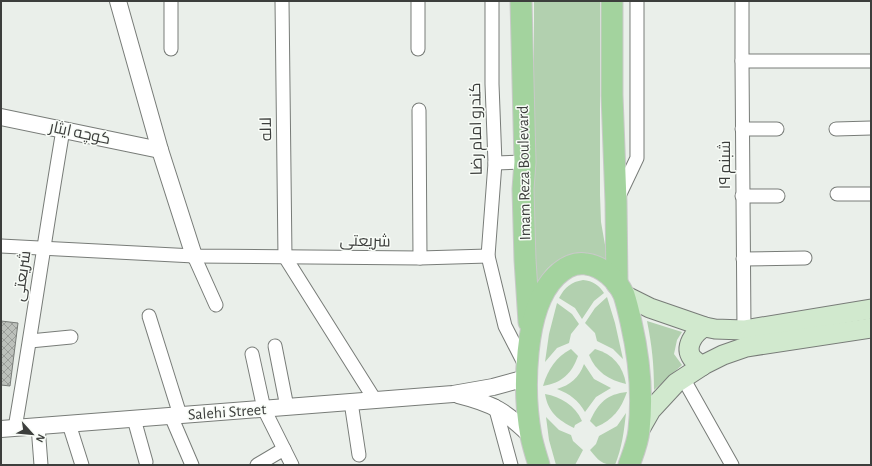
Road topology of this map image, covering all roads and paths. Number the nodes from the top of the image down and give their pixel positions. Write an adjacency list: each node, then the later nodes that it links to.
1 (118, 1): 21 (street)
2 (171, 1): 10 (street)
3 (282, 1): 33 (street, لاله)
4 (418, 1): 11 (street)
5 (492, 1): 23 (street, کندرو امام رضا)
6 (521, 1): 22 (main road, Imam Reza Boulevard)
7 (612, 1): 28 (main road)
8 (637, 1): 28 (street)
9 (742, 1): 12 (street, شبنم ۱۹)
10 (171, 49)
11 (418, 49)
12 (742, 61): 13 (street); 17 (street, شبنم ۱۹)
13 (871, 61)
14 (419, 110): 34 (street)
15 (1, 117): 19 (street, کوچه ایثار)
16 (871, 128): 18 (street)
17 (742, 129): 20 (street); 26 (street, شبنم ۱۹)
18 (836, 129)
19 (63, 130): 21 (street, کوچه ایثار); 30 (street, شریعتی)
20 (777, 130)
21 (160, 150): 31 (street)
22 (525, 162): 23 (street); 46 (main road, Imam Reza Boulevard)
23 (495, 164): 32 (street, کندرو امام رضا)
24 (837, 194): 25 (street)
25 (871, 194)
26 (742, 196): 27 (street); 36 (street, شبنم ۱۹)
27 (778, 196)
28 (616, 202): 37 (main road)
29 (1, 246): 30 (street, شریعتی)
30 (43, 248): 31 (street, شریعتی); 45 (street, شریعتی)
31 (194, 256): 33 (street, شریعتی); 38 (street)
32 (488, 256): 34 (street, شریعتی); 50 (street, کندرو امام رضا)
33 (285, 257): 34 (street, شریعتی); 53 (street)
34 (420, 258)
35 (805, 258): 36 (street)
36 (743, 259): 43 (street, شبنم ۱۹)
37 (620, 290): 41 (main road); 46 (main road); 63 (main road)
38 (216, 306)
39 (871, 309): 43 (main road)
40 (149, 316): 58 (street)
41 (705, 327): 43 (main road); 49 (main road)
42 (871, 328): 49 (main road)
43 (744, 330)
44 (71, 337): 45 (street)
45 (30, 341): 62 (street, شریعتی)
46 (530, 344): 50 (main road)
47 (275, 346): 56 (street)
48 (252, 354): 57 (street)
49 (702, 366): 51 (main road)
50 (526, 373): 52 (street); 64 (main road)
51 (683, 378): 63 (main road); 76 (street)
52 (453, 394): 53 (street, Salehi Street); 55 (street)
53 (375, 400): 54 (street, Salehi Street)
54 (351, 402): 56 (street, Salehi Street); 66 (street)
55 (494, 406): 64 (street); 73 (street)
56 (287, 407): 57 (street, Salehi Street)
57 (264, 409): 58 (street, Salehi Street); 65 (street)
58 (175, 416): 59 (street, Salehi Street); 70 (street)
59 (134, 419): 60 (street, Salehi Street); 67 (street)
60 (69, 424): 61 (street, Salehi Street); 69 (street)
61 (38, 426): 62 (street, Salehi Street); 68 (street)
62 (8, 429)
63 (639, 431): 75 (main road)
64 (531, 436): 74 (main road)
65 (284, 449): 71 (street); 72 (street)
66 (359, 455)
67 (146, 462)
68 (41, 465)
69 (82, 465)
70 (192, 465)
71 (257, 465)
72 (292, 465)
73 (511, 465)
74 (539, 465)
75 (629, 465)
76 (732, 465)

